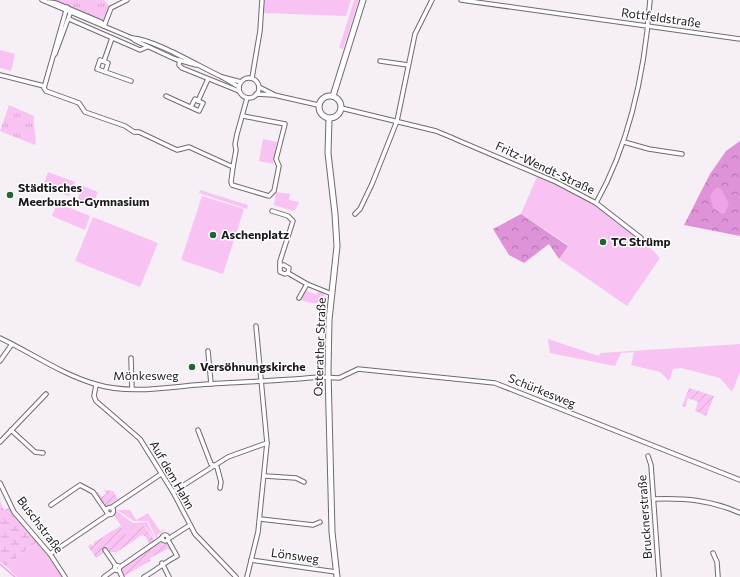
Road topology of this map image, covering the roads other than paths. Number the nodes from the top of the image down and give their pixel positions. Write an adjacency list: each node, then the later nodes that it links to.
1 (43, 0): 8 (street)
2 (127, 0): 11 (street)
3 (262, 0): 27 (street)
4 (363, 0): 37 (main road)
5 (432, 0): 23 (street)
6 (461, 0): 12 (street, Rottfeldstraße)
7 (650, 0): 12 (street)
8 (66, 9): 9 (street); 17 (street)
9 (72, 11): 10 (street); 11 (street)
10 (69, 19): 13 (street); 17 (street)
11 (104, 26): 14 (street)
12 (648, 26): 15 (street, Rottfeldstraße); 46 (street)
13 (112, 38): 16 (street); 19 (street)
14 (132, 38): 16 (street); 18 (street)
15 (740, 39)
16 (147, 47): 20 (street)
17 (54, 55): 31 (street)
18 (184, 58): 20 (street); 22 (street)
19 (104, 61): 24 (street); 24 (street)
20 (180, 61): 22 (street); 28 (street)
21 (380, 61): 23 (street)
22 (196, 65): 26 (street)
23 (408, 65): 45 (street)
24 (105, 72): 29 (street)
25 (0, 75): 31 (street)
26 (222, 77): 30 (street); 33 (street)
27 (252, 78): 30 (street); 32 (street)
28 (208, 79): 33 (street); 39 (street)
29 (131, 81)
30 (241, 82): 33 (street)
31 (44, 86): 48 (street)
32 (259, 87): 34 (street); 35 (street)
33 (239, 89): 38 (street)
34 (256, 94): 35 (street); 38 (street)
35 (274, 94): 40 (street)
36 (166, 96): 41 (street)
37 (333, 96): 40 (main road); 42 (main road)
38 (247, 98): 43 (street)
39 (198, 101): 41 (street); 41 (street)
40 (318, 105): 44 (main road)
41 (191, 107)
42 (341, 108): 44 (main road); 45 (street, Fritz-Wendt-Straße)
43 (243, 116): 48 (street); 48 (street)
44 (329, 119): 54 (main road, Osterather Straße)
45 (397, 121): 49 (street, Fritz-Wendt-Straße); 51 (street)
46 (624, 142): 47 (street); 49 (street)
47 (682, 154)
48 (233, 167)
49 (596, 203): 52 (street, Fritz-Wendt-Straße)
50 (272, 211): 53 (street)
51 (355, 214)
52 (641, 238)
53 (307, 284): 54 (street); 55 (street)
54 (332, 294): 62 (main road, Osterather Straße)
55 (299, 298)
56 (256, 326): 63 (street)
57 (0, 338): 58 (street, Mönkesweg)
58 (12, 344): 61 (street); 65 (street, Mönkesweg)
59 (208, 351): 64 (street)
60 (131, 358): 66 (street)
61 (0, 361)
62 (328, 378): 63 (street, Mönkesweg); 77 (street, Schürkesweg); 96 (main road, Osterather Straße)
63 (261, 381): 64 (street, Mönkesweg); 71 (street)
64 (211, 384): 66 (street, Mönkesweg)
65 (96, 385): 66 (street, Mönkesweg); 75 (street, Auf dem Hahn)
66 (132, 389)
67 (46, 394): 68 (street)
68 (12, 430): 70 (street); 72 (street)
69 (198, 430): 74 (street)
70 (0, 442)
71 (267, 443): 74 (street); 76 (street)
72 (43, 453)
73 (648, 456): 82 (street, Brucknerstraße)
74 (214, 466): 80 (street); 81 (street)
75 (161, 474): 81 (street, Auf dem Hahn); 84 (street)
76 (265, 476): 78 (street); 86 (street)
77 (740, 480)
78 (304, 482)
79 (0, 483): 91 (street, Buschstraße)
80 (220, 488)
81 (173, 492): 88 (street, Auf dem Hahn)
82 (654, 499): 85 (street); 104 (street, Brucknerstraße)
83 (51, 504): 84 (street)
84 (108, 513): 91 (street)
85 (740, 513)
86 (260, 519): 87 (street); 93 (street)
87 (320, 522)
88 (190, 525): 89 (street); 102 (street, Auf dem Hahn)
89 (168, 540): 94 (street); 95 (street)
90 (105, 550): 95 (street)
91 (50, 554): 97 (street, Buschstraße)
92 (713, 554): 105 (street)
93 (251, 560): 96 (street, Lönsweg); 103 (street)
94 (162, 563): 100 (street); 101 (street)
95 (117, 568): 98 (street); 99 (street)
96 (337, 574)
97 (65, 577)
98 (104, 577)
99 (122, 577)
100 (144, 577)
101 (169, 577)
102 (236, 577)
103 (247, 577)
104 (659, 577)
105 (718, 577)

